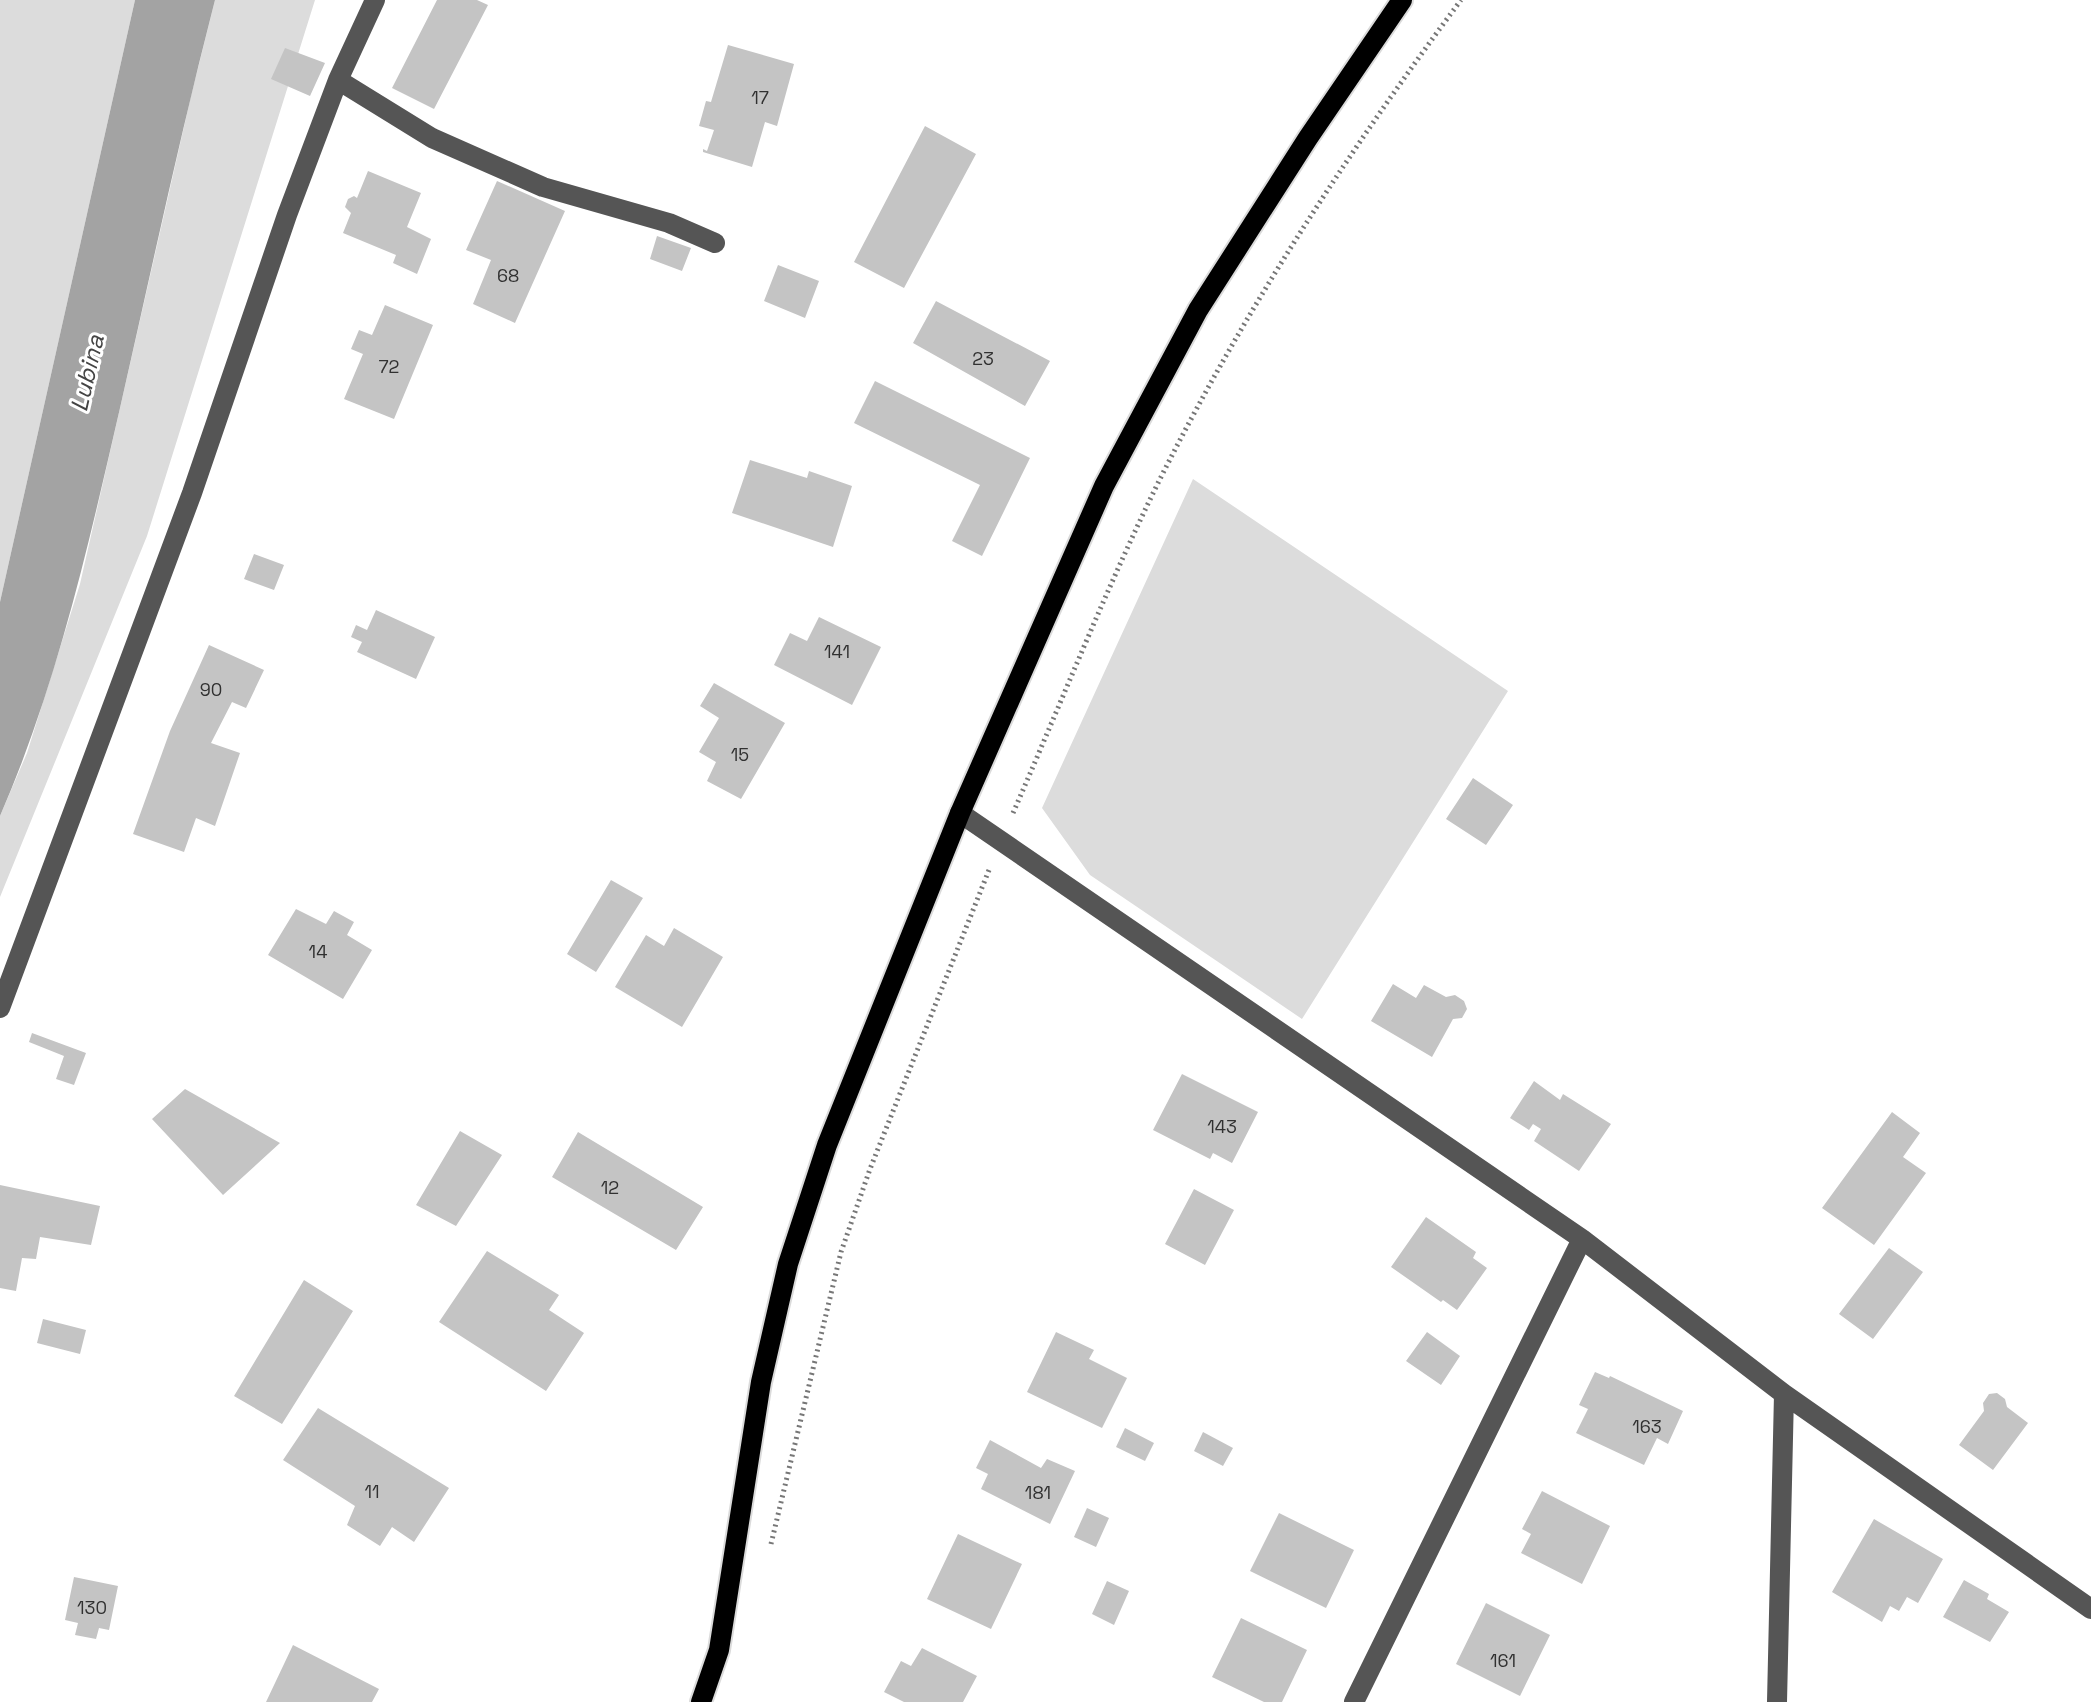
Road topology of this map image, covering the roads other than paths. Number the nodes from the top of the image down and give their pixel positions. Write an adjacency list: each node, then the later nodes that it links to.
1 (375, 0): 3 (street)
2 (1402, 0): 5 (main road)
3 (338, 80): 4 (street); 6 (street)
4 (715, 243)
5 (960, 813): 7 (street); 10 (main road)
6 (0, 1008)
7 (1582, 1239): 8 (street); 11 (street)
8 (1784, 1394): 9 (street); 12 (street)
9 (2091, 1609)
10 (701, 1702)
11 (1354, 1702)
12 (1777, 1702)

